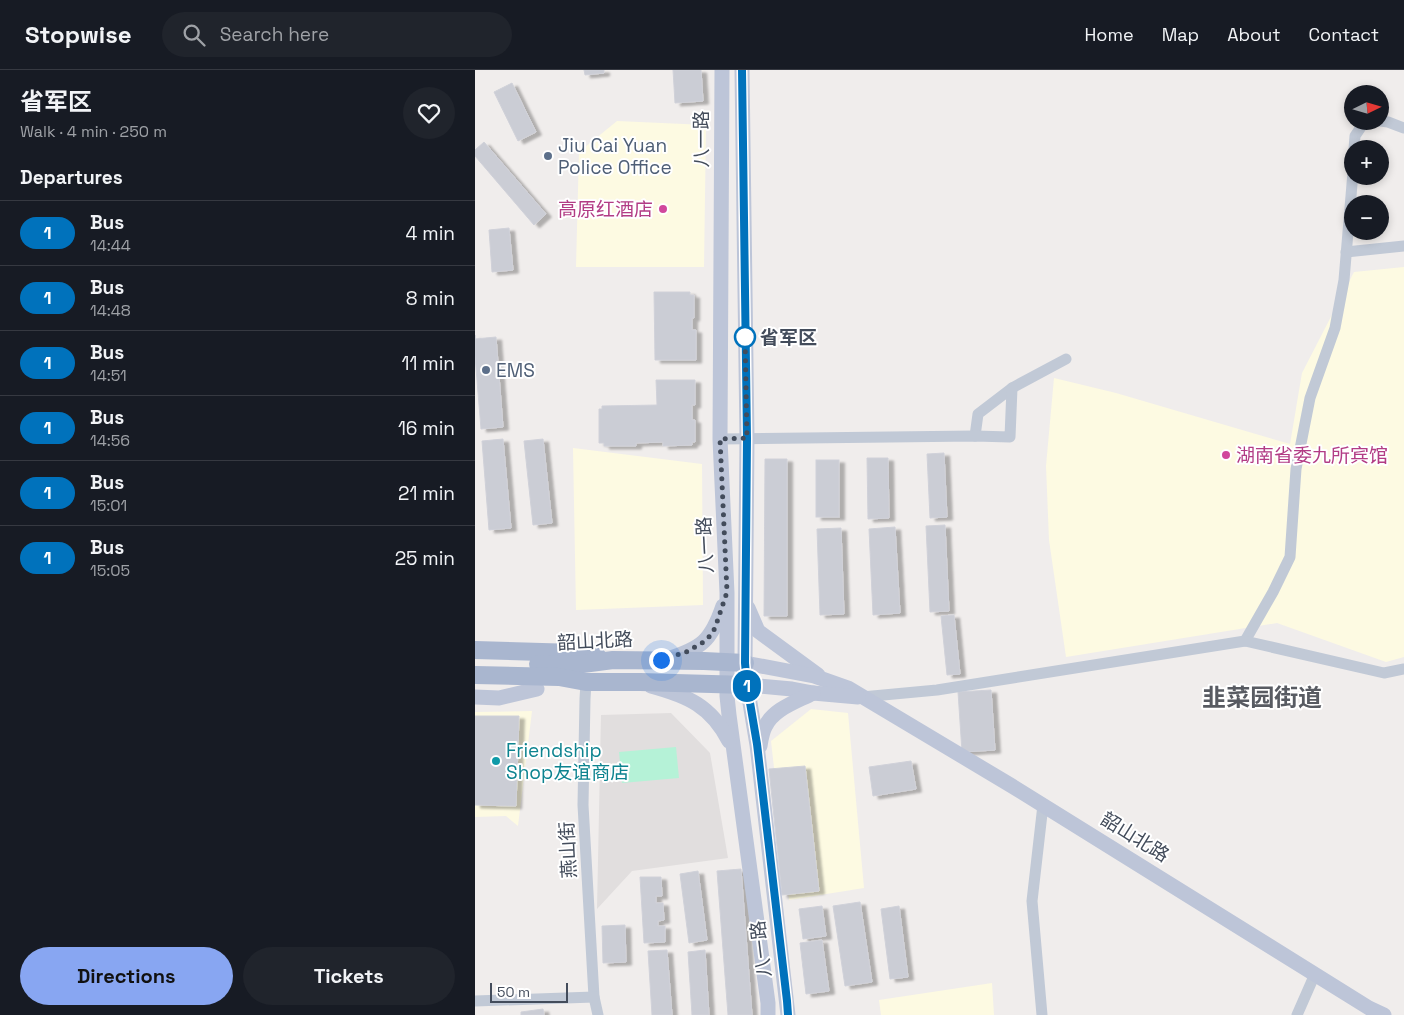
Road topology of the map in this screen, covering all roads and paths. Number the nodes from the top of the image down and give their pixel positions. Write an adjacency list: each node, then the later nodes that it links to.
1 (722, 70): 12 (main road, 八一路)
2 (742, 70): 11 (main road, 八一路)
3 (1389, 124): 4 (street)
4 (1404, 128)
5 (1352, 185): 7 (street)
6 (1404, 246): 7 (street)
7 (1346, 252): 15 (street)
8 (1066, 359): 9 (street)
9 (1012, 388): 10 (street); 10 (street)
10 (975, 436): 11 (street)
11 (747, 438): 12 (street); 14 (main road, 八一路)
12 (720, 439): 13 (main road, 八一路)
13 (727, 592): 18 (main road); 19 (main road, 八一路)
14 (745, 603): 19 (main road, 八一路); 23 (main road)
15 (1245, 641): 21 (street); 31 (street)
16 (480, 649): 17 (main road)
17 (613, 660): 18 (main road, 韶山北路); 20 (main road, 韶山北路)
18 (661, 660): 19 (main road, 韶山北路)
19 (736, 662): 23 (main road, 韶山北路); 26 (main road, 八一路); 27 (main road, 八一路)
20 (475, 663)
21 (1404, 669)
22 (475, 675): 24 (main road, 韶山北路)
23 (825, 680): 31 (main road, 韶山北路)
24 (586, 682): 25 (main road, 韶山北路); 29 (main road); 37 (street, 燕山街)
25 (640, 682): 26 (main road, 韶山北路); 34 (main road)
26 (727, 684): 27 (main road, 韶山北路); 34 (main road, 八一路)
27 (747, 685): 30 (main road, 韶山北路); 33 (main road, 八一路)
28 (475, 687): 29 (main road)
29 (537, 688): 32 (main road)
30 (813, 694): 31 (main road, 韶山北路); 33 (main road)
31 (862, 697): 35 (main road, 韶山北路)
32 (475, 698)
33 (758, 753): 41 (main road, 八一路)
34 (734, 754): 40 (main road, 八一路)
35 (1043, 805): 36 (main road, 韶山北路); 42 (street)
36 (1315, 974): 43 (street); 44 (main road, 韶山北路)
37 (594, 997): 38 (street); 39 (street, 燕山街)
38 (475, 1001)
39 (598, 1015)
40 (768, 1015)
41 (788, 1015)
42 (1042, 1015)
43 (1297, 1015)
44 (1384, 1015)

